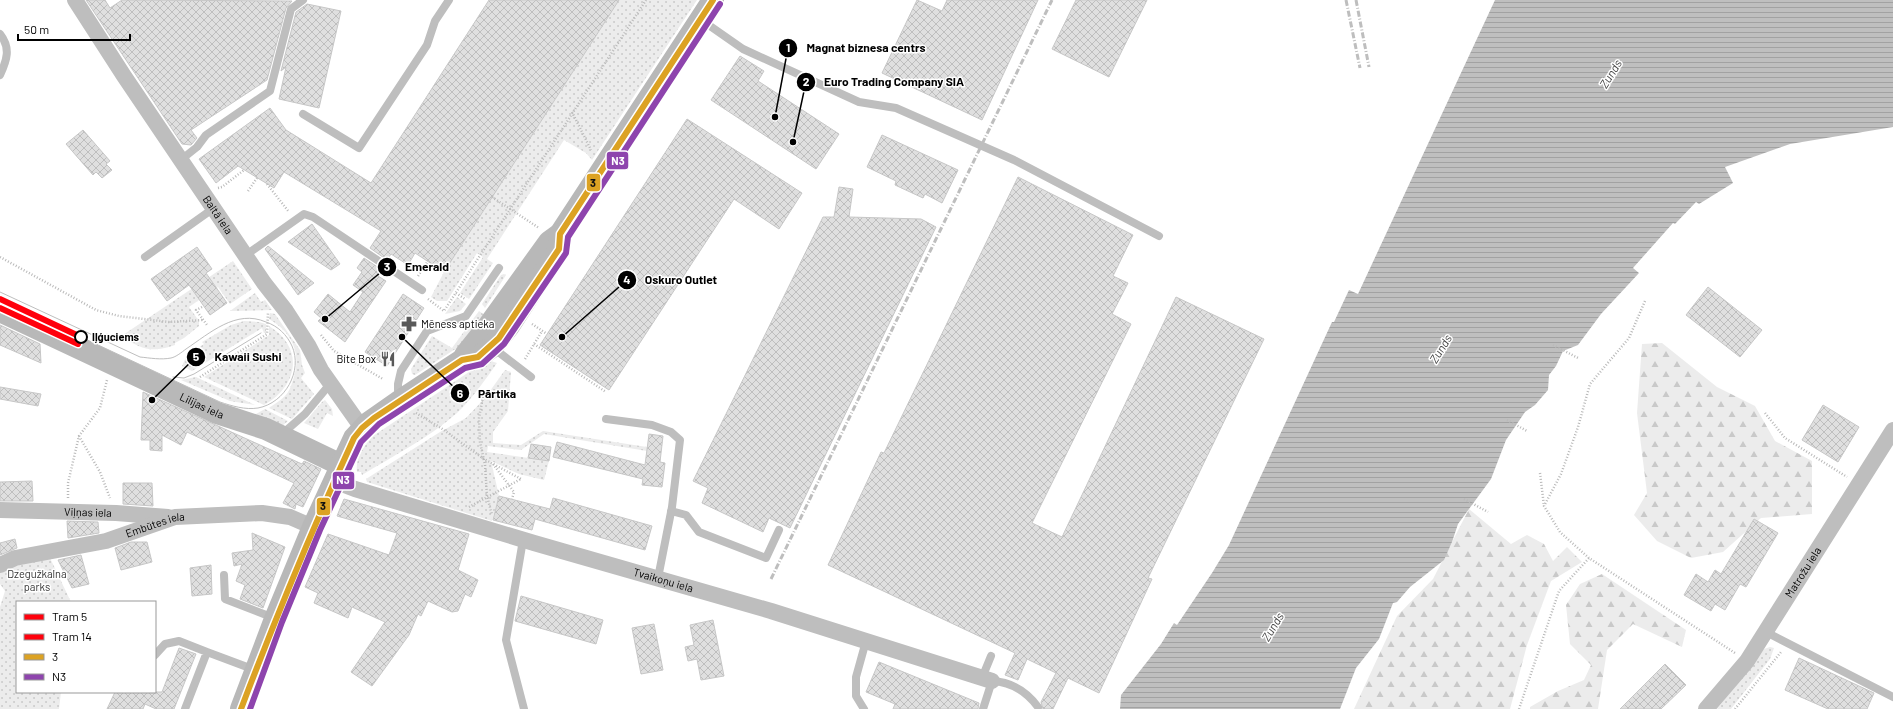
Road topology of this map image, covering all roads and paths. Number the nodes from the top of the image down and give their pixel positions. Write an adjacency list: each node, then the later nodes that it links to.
1 (75, 0): 12 (street, Baltā iela)
2 (303, 0): 12 (lane)
3 (449, 0): 10 (lane)
4 (646, 0): 9 (path)
5 (713, 0): 6 (main road)
6 (700, 19): 22 (main road); 23 (lane)
7 (0, 34): 8 (lane)
8 (0, 75)
9 (572, 112): 11 (path); 20 (path)
10 (303, 114)
11 (591, 150)
12 (179, 156): 16 (street, Baltā iela)
13 (244, 170): 16 (path)
14 (257, 178): 17 (path)
15 (267, 184): 21 (path)
16 (202, 190): 19 (street, Baltā iela)
17 (248, 191)
18 (492, 197): 20 (path)
19 (214, 208): 24 (street, Baltā iela); 26 (lane)
20 (510, 208): 22 (path); 30 (path)
21 (295, 220): 24 (lane); 30 (lane)
22 (551, 232): 42 (main road); 44 (main road)
23 (1159, 236)
24 (246, 254): 49 (street, Baltā iela)
25 (0, 257): 35 (path)
26 (145, 257)
27 (428, 261): 28 (path)
28 (424, 267)
29 (499, 268): 52 (lane)
30 (422, 290)
31 (1644, 301): 70 (path)
32 (202, 307): 35 (path)
33 (0, 311): 45 (main road, Lilijas iela)
34 (268, 312): 47 (path)
35 (203, 320): 37 (path)
36 (530, 322): 38 (path)
37 (207, 325)
38 (542, 330): 39 (path); 40 (path)
39 (547, 334)
40 (534, 344): 46 (path); 51 (path)
41 (1553, 345): 43 (path)
42 (492, 347): 44 (main road); 46 (lane)
43 (1578, 358)
44 (462, 360): 52 (main road)
45 (112, 364): 59 (path); 60 (main road, Lilijas iela)
46 (519, 368): 48 (lane)
47 (200, 377)
48 (530, 377)
49 (330, 384): 56 (street, Baltā iela); 60 (lane)
50 (484, 391): 61 (path)
51 (606, 392)
52 (398, 402): 56 (main road); 61 (path)
53 (1765, 413): 66 (path)
54 (606, 419): 73 (lane)
55 (1507, 420): 58 (path)
56 (362, 428): 63 (main road)
57 (1893, 430): 66 (street, Matrožu iela)
58 (1527, 431)
59 (79, 436): 74 (path); 76 (path)
60 (281, 436): 63 (main road, Lilijas iela)
61 (484, 459): 62 (path); 67 (path)
62 (492, 464): 65 (path); 65 (path)
63 (338, 473): 79 (main road); 81 (street, Tvaikoņu iela)
64 (1540, 473): 70 (path)
65 (508, 485): 67 (path); 68 (path)
66 (1859, 485): 87 (street, Matrožu iela)
67 (487, 496): 71 (path); 78 (path)
68 (512, 499)
69 (1464, 499): 75 (path)
70 (1544, 506): 82 (path)
71 (465, 508)
72 (0, 510): 74 (street, Viļņas iela)
73 (671, 511): 80 (lane); 85 (lane)
74 (68, 512): 76 (street, Viļņas iela)
75 (1488, 512)
76 (116, 513): 77 (street, Viļņas iela)
77 (175, 517): 79 (street, Embūtes iela); 83 (street, Embūtes iela)
78 (492, 522)
79 (313, 527): 86 (main road)
80 (780, 530)
81 (524, 540): 85 (street, Tvaikoņu iela); 100 (lane)
82 (1589, 558): 93 (path); 103 (path)
83 (0, 565)
84 (224, 575): 86 (lane)
85 (658, 578): 88 (street, Tvaikoņu iela)
86 (275, 618): 94 (main road)
87 (1766, 632): 89 (lane); 93 (street, Matrožu iela)
88 (866, 641): 95 (street, Tvaikoņu iela); 101 (lane)
89 (1788, 643): 96 (lane); 105 (path)
90 (207, 652): 91 (lane); 94 (lane); 98 (lane)
91 (156, 655)
92 (991, 656): 95 (lane)
93 (1747, 661): 104 (street, Matrožu iela)
94 (255, 670): 99 (main road)
95 (987, 679): 97 (lane); 102 (lane)
96 (1893, 697)
97 (1038, 707)
98 (185, 709)
99 (241, 709)
100 (524, 709)
101 (864, 709)
102 (983, 709)
103 (1519, 709)
104 (1706, 709)
105 (1735, 709)

